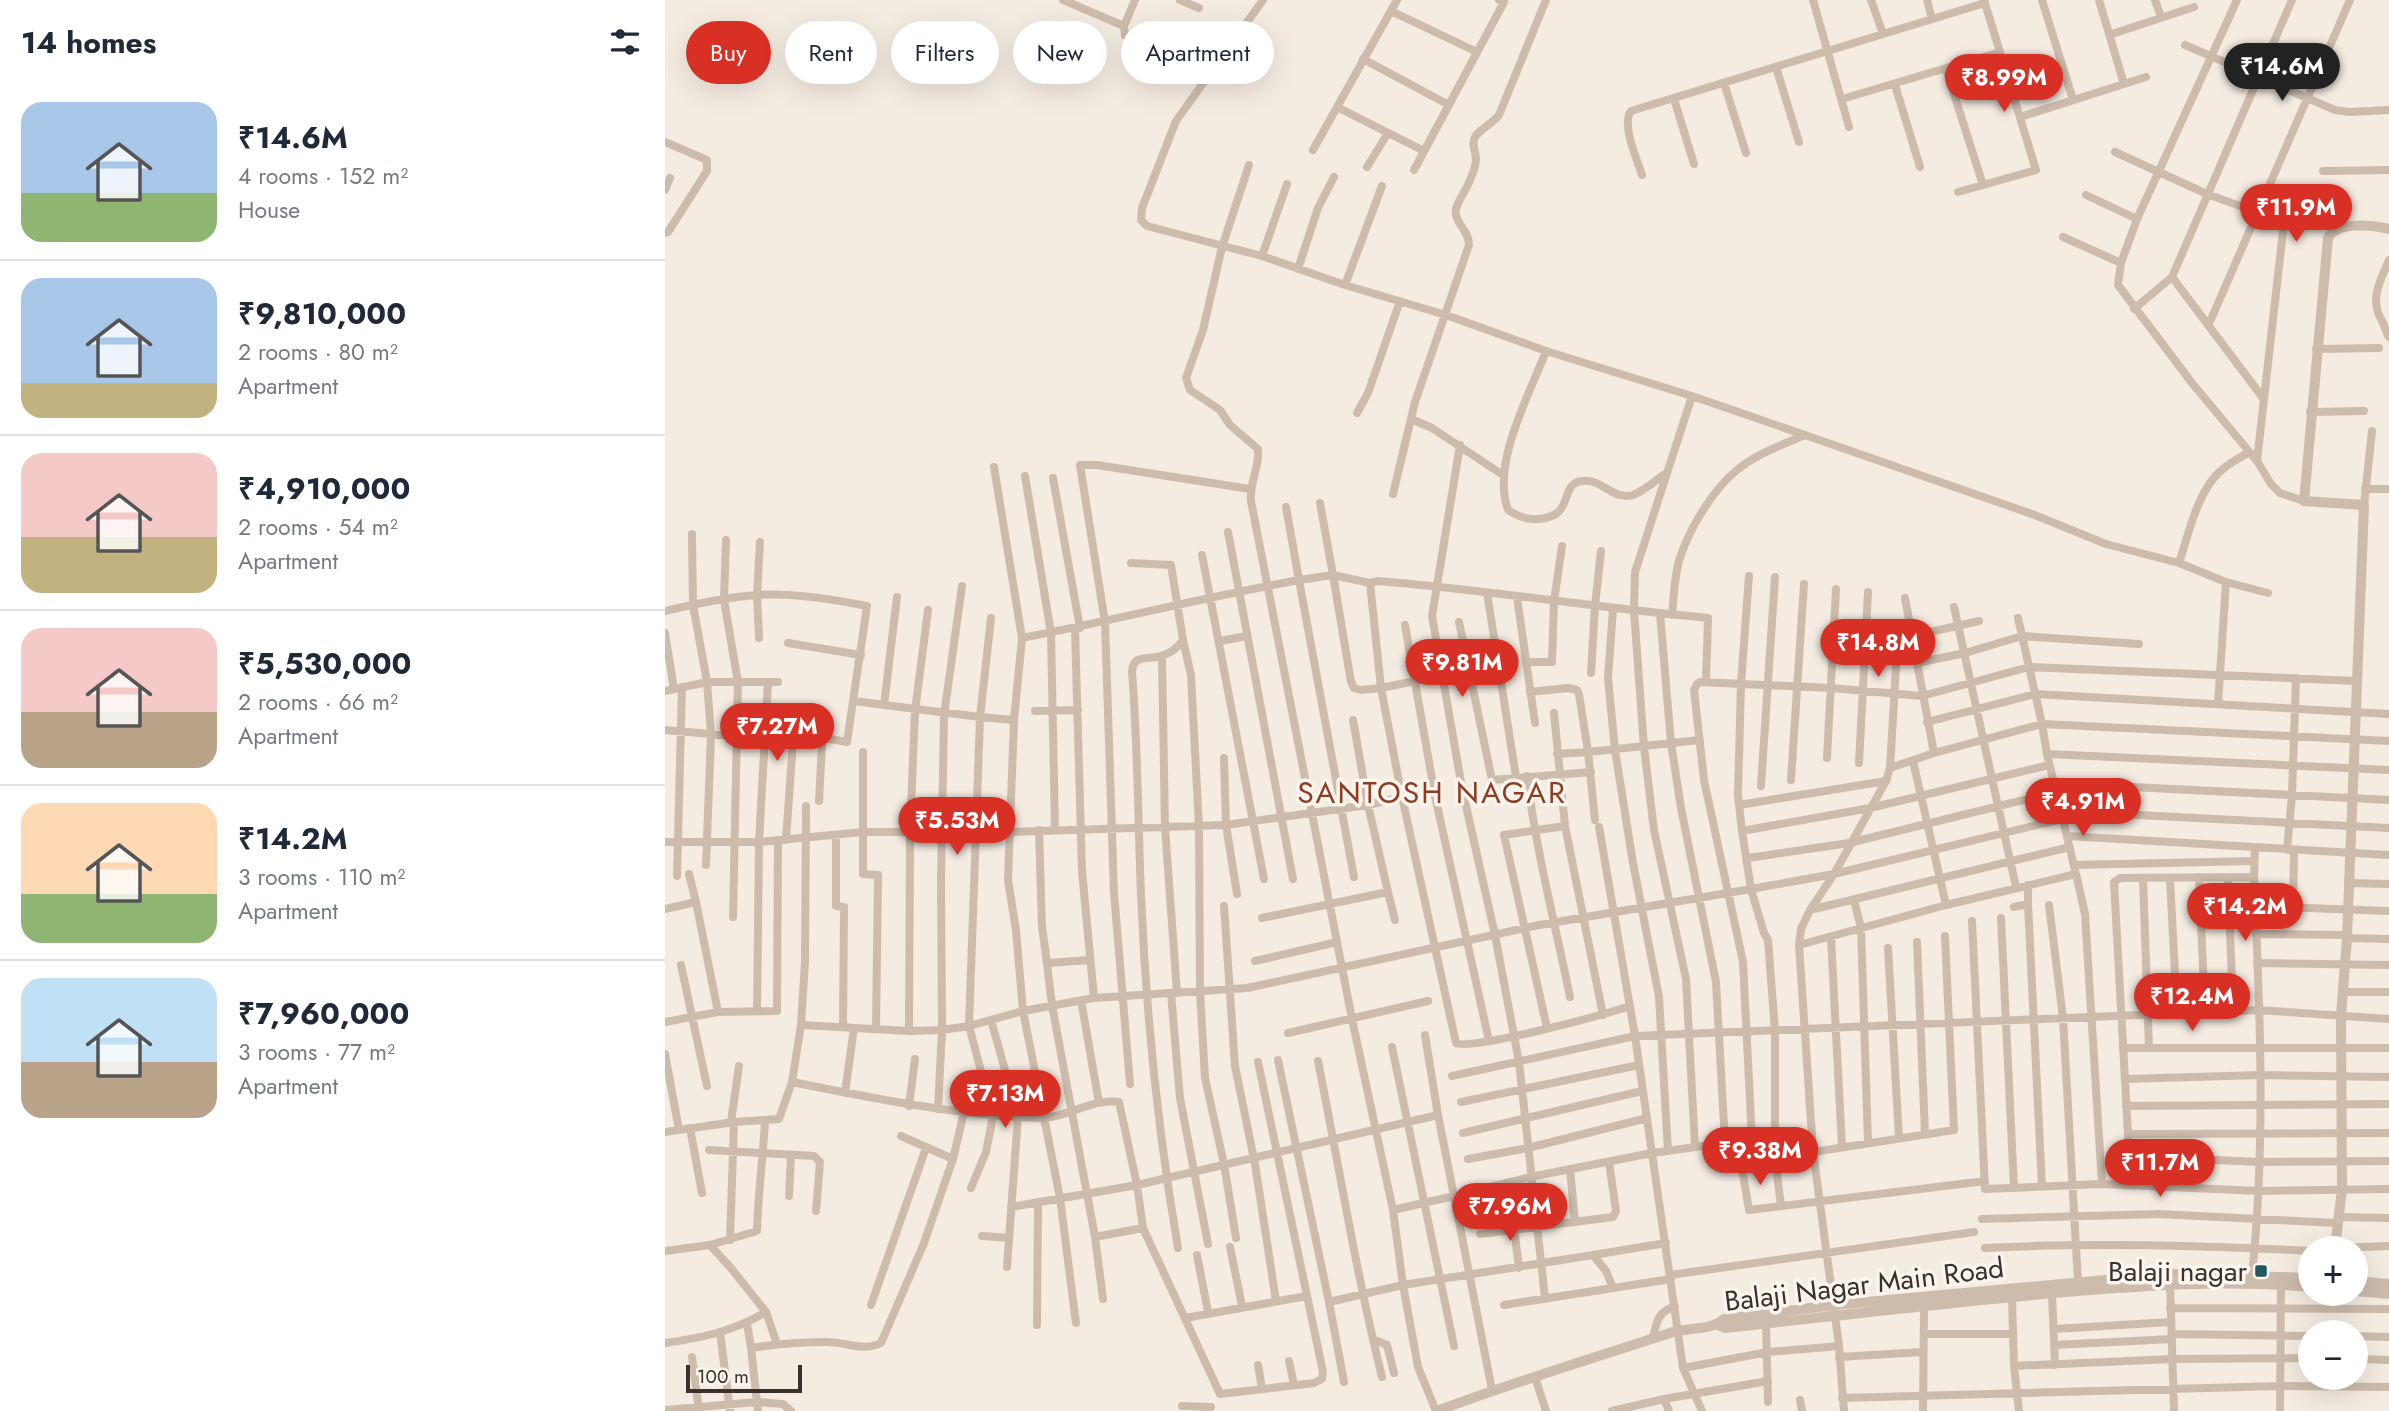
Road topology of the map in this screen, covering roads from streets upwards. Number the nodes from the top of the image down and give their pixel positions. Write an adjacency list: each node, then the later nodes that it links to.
1 (1063, 0): 18 (street)
2 (1135, 0): 24 (street)
3 (1180, 0): 20 (street)
4 (1263, 0): 80 (street)
5 (1397, 0): 21 (street)
6 (1499, 0): 30 (street)
7 (1546, 0): 89 (street)
8 (1813, 0): 29 (street)
9 (1871, 0): 26 (street)
10 (1927, 0): 23 (street)
11 (2042, 0): 44 (street)
12 (2099, 0): 27 (street)
13 (2155, 0): 22 (street)
14 (2237, 0): 32 (street)
15 (2292, 0): 37 (street)
16 (2350, 0): 41 (street)
17 (1985, 1): 23 (street); 31 (street)
18 (1075, 2): 25 (street)
19 (2194, 7): 22 (street)
20 (1199, 8)
21 (1391, 10): 30 (street); 33 (street)
22 (2161, 17): 27 (street)
23 (1932, 19): 26 (street)
24 (1126, 21)
25 (1121, 25)
26 (1882, 34): 29 (street)
27 (2109, 35): 39 (street)
28 (2185, 45): 32 (street)
29 (1827, 50): 34 (street); 43 (street)
30 (1477, 52): 45 (street)
31 (2000, 52): 35 (street); 48 (street)
32 (2212, 57): 37 (street); 64 (street)
33 (1363, 60): 45 (street); 46 (street)
34 (1776, 67): 38 (street); 52 (street)
35 (1946, 69): 40 (street); 69 (street)
36 (2146, 77): 39 (street)
37 (2257, 78): 41 (street); 73 (street)
38 (1724, 83): 42 (street); 56 (street)
39 (2124, 84): 44 (street)
40 (1895, 85): 43 (street); 60 (street)
41 (2308, 98): 47 (street); 75 (street)
42 (1674, 99): 57 (street); 65 (street)
43 (1842, 99): 49 (street)
44 (2073, 100): 48 (street)
45 (1449, 105): 54 (street)
46 (1337, 107): 50 (street); 53 (street)
47 (2389, 110)
48 (2020, 117): 69 (street)
49 (1849, 128)
50 (1388, 133): 54 (street); 59 (street)
51 (665, 142): 78 (street)
52 (1799, 142)
53 (1313, 150)
54 (1424, 151): 61 (street)
55 (2115, 152): 64 (street)
56 (1746, 153)
57 (1694, 164)
58 (1249, 165): 80 (street)
59 (1367, 167)
60 (1920, 167)
61 (1414, 170)
62 (2389, 170): 63 (street)
63 (2323, 171)
64 (2160, 172): 73 (street); 76 (street)
65 (1641, 175)
66 (1335, 177): 84 (street)
67 (670, 178): 71 (street)
68 (1287, 184): 81 (street)
69 (1983, 185): 72 (street)
70 (1382, 186): 86 (street)
71 (665, 190)
72 (1958, 192)
73 (2207, 194): 75 (street); 85 (street)
74 (2086, 195): 76 (street)
75 (2257, 212): 90 (street); 96 (street)
76 (2137, 219): 83 (street)
77 (2389, 229): 93 (street)
78 (665, 233)
79 (2063, 237): 83 (street)
80 (1222, 247): 81 (street); 111 (street)
81 (1262, 256): 84 (street)
82 (2389, 260): 91 (street)
83 (2121, 263): 88 (street)
84 (1298, 269): 86 (street)
85 (2172, 277): 88 (street); 90 (street)
86 (1345, 285): 87 (street)
87 (1400, 301): 89 (street); 99 (street)
88 (2134, 309): 104 (street)
89 (1446, 316): 94 (street); 100 (street)
90 (2209, 324): 96 (street)
91 (2389, 337)
92 (2379, 348): 93 (street)
93 (2316, 349): 98 (street)
94 (1546, 351): 95 (street); 108 (street)
95 (1692, 396): 102 (street); 107 (street)
96 (2263, 398): 105 (street)
97 (2364, 411): 98 (street)
98 (2310, 412): 115 (street)
99 (1357, 413)
100 (1411, 419): 103 (street); 114 (street)
101 (2372, 430): 112 (street)
102 (1805, 435): 127 (street); 159 (street)
103 (1459, 445): 108 (street); 137 (street)
104 (2249, 452): 105 (street); 127 (street)
105 (2257, 461): 115 (street)
106 (994, 467): 174 (street)
107 (1665, 474): 108 (street); 157 (street)
108 (1503, 475)
109 (1025, 476): 169 (street)
110 (1053, 478): 167 (street)
111 (1250, 489): 136 (street); 163 (street)
112 (2365, 489): 113 (street); 117 (street)
113 (2389, 489)
114 (1393, 494)
115 (2304, 501): 117 (street)
116 (1320, 503): 128 (street)
117 (2364, 505): 193 (street)
118 (1286, 507): 131 (street)
119 (1228, 532): 139 (street)
120 (692, 534): 151 (street)
121 (726, 540): 148 (street)
122 (760, 542): 143 (street)
123 (1562, 546): 149 (street)
124 (1601, 551): 152 (street)
125 (1202, 555): 144 (street)
126 (1131, 563): 150 (street)
127 (2179, 563): 132 (street)
128 (1333, 575): 131 (street); 133 (street); 203 (street)
129 (1749, 576): 200 (street)
130 (1776, 578): 201 (street)
131 (1299, 580): 136 (street); 279 (street)
132 (2226, 582): 142 (street); 189 (street)
133 (1370, 583): 137 (street); 203 (street)
134 (1804, 584): 202 (street)
135 (962, 586): 223 (street)
136 (1269, 586): 139 (street); 280 (street)
137 (1435, 586): 141 (street); 190 (street)
138 (1836, 589): 204 (street)
139 (1239, 591): 144 (street); 170 (street)
140 (1868, 592): 206 (street)
141 (1487, 593): 146 (street); 185 (street)
142 (2268, 593)
143 (757, 595): 148 (street); 173 (street); 181 (street)
144 (1212, 596): 150 (street); 176 (street)
145 (897, 597): 213 (street)
146 (1517, 597): 149 (street); 183 (street)
147 (1905, 598): 171 (street)
148 (724, 600): 151 (street); 195 (street)
149 (1554, 601): 152 (street); 183 (street)
150 (1177, 604): 163 (street); 175 (street)
151 (693, 605): 156 (street); 194 (street)
152 (1595, 606): 154 (street); 188 (street)
153 (1954, 607): 166 (street)
154 (1613, 608): 157 (street); 244 (street)
155 (928, 610): 218 (street)
156 (665, 611)
157 (1634, 611): 158 (street); 243 (street)
158 (1660, 614): 159 (street); 242 (street)
159 (1672, 615): 198 (street)
160 (991, 618): 224 (street)
161 (2018, 618): 172 (street)
162 (1979, 621): 166 (street)
163 (1105, 622): 167 (street); 289 (street)
164 (1459, 622): 187 (street)
165 (1405, 625): 192 (street)
166 (1958, 625): 171 (street); 180 (street)
167 (1078, 628): 169 (street); 216 (street)
168 (665, 632): 205 (street)
169 (1051, 633): 174 (street); 215 (street)
170 (1247, 636): 176 (street); 282 (street)
171 (1912, 636): 184 (street)
172 (2022, 636): 178 (street); 180 (street); 186 (street)
173 (759, 638)
174 (1022, 638): 225 (street)
175 (1183, 640): 182 (street); 291 (street)
176 (1220, 641): 283 (street)
177 (788, 643): 181 (street)
178 (2139, 643)
179 (1897, 650): 208 (street)
180 (1965, 653): 184 (street); 199 (street)
181 (861, 655): 211 (street)
182 (1162, 657): 290 (street); 292 (street)
183 (1526, 662): 207 (street)
184 (1916, 663): 210 (street)
185 (1497, 664): 187 (street); 262 (street)
186 (2029, 667): 189 (street); 199 (street); 209 (street)
187 (1468, 671): 190 (street); 262 (street)
188 (1591, 673)
189 (2219, 675): 191 (street); 212 (street)
190 (1444, 676): 192 (street); 375 (street)
191 (2296, 678): 193 (street); 214 (street)
192 (1413, 681): 203 (street); 380 (street)
193 (2357, 681): 220 (street)
194 (708, 682): 195 (street); 205 (street); 232 (street)
195 (738, 682): 196 (street); 233 (street)
196 (768, 682): 197 (street); 237 (street)
197 (778, 682)
198 (1706, 682): 200 (street); 238 (street)
199 (1971, 682): 210 (street); 217 (street)
200 (1741, 684): 201 (street); 275 (street)
201 (1768, 684): 202 (street); 266 (street)
202 (1797, 686): 204 (street); 263 (street)
203 (1381, 688): 270 (street)
204 (1831, 688): 206 (street); 251 (street)
205 (674, 689): 231 (street)
206 (1863, 690): 208 (street); 253 (street)
207 (1530, 692): 228 (street); 246 (street)
208 (1895, 693): 210 (street); 256 (street)
209 (2035, 694): 212 (street); 217 (street); 229 (street)
210 (1922, 696): 227 (street)
211 (855, 701): 213 (street); 235 (street)
212 (2218, 704): 214 (street)
213 (884, 705): 218 (street)
214 (2295, 708): 220 (street); 234 (street)
215 (1052, 710): 216 (street); 219 (street); 296 (street)
216 (1078, 710): 294 (street)
217 (1976, 710): 227 (street); 239 (street)
218 (915, 711): 223 (street); 301 (street)
219 (1035, 711)
220 (2356, 712): 222 (street); 236 (street)
221 (1554, 713): 248 (street)
222 (2389, 714)
223 (944, 715): 224 (street); 297 (street)
224 (981, 717): 225 (street); 302 (street)
225 (1014, 720): 303 (street)
226 (1353, 720): 274 (street)
227 (1927, 722): 247 (street)
228 (1535, 723)
229 (2042, 724): 234 (street); 239 (street); 249 (street)
230 (665, 730): 231 (street)
231 (679, 731): 232 (street); 310 (street)
232 (711, 733): 233 (street); 313 (street)
233 (737, 737): 237 (street); 311 (street)
234 (2294, 737): 236 (street); 255 (street)
235 (830, 739)
236 (2355, 739): 241 (street); 257 (street)
237 (763, 740): 240 (street); 312 (street)
238 (1700, 740): 242 (street); 346 (street)
239 (1982, 740): 247 (street); 264 (street)
240 (793, 741): 273 (street); 308 (street)
241 (2389, 741)
242 (1671, 743): 243 (street); 347 (street)
243 (1644, 747): 244 (street); 351 (street)
244 (1615, 750): 246 (street); 359 (street)
245 (863, 752): 300 (street)
246 (1588, 752): 248 (street); 259 (street)
247 (1934, 753): 252 (street)
248 (1557, 754): 260 (street)
249 (2047, 754): 254 (street); 255 (street)
250 (1224, 758): 286 (street)
251 (1827, 758)
252 (1913, 761): 256 (street); 268 (street)
253 (1859, 763)
254 (2049, 765): 264 (street); 267 (street)
255 (2292, 765): 257 (street); 269 (street)
256 (1890, 768): 265 (street)
257 (2353, 768): 258 (street); 271 (street)
258 (2389, 770)
259 (1591, 772): 260 (street); 364 (street)
260 (1558, 775): 261 (street); 287 (street)
261 (1527, 776): 262 (street); 298 (street)
262 (1516, 777)
263 (1791, 780)
264 (1992, 780): 268 (street); 276 (street)
265 (1886, 781): 275 (street); 278 (street)
266 (1761, 786)
267 (2055, 788): 269 (street); 276 (street); 281 (street)
268 (1922, 795): 278 (street); 284 (street)
269 (2292, 795): 271 (street); 285 (street)
270 (1402, 797): 274 (street); 384 (street)
271 (2352, 799): 272 (street); 288 (street)
272 (2389, 800)
273 (819, 801)
274 (1368, 805): 279 (street); 344 (street)
275 (1739, 805): 299 (street)
276 (1998, 805): 284 (street); 304 (street)
277 (806, 806): 307 (street)
278 (1870, 808): 299 (street); 314 (street)
279 (1340, 809): 280 (street); 330 (street)
280 (1313, 813): 282 (street); 350 (street)
281 (2061, 815): 285 (street); 304 (street); 306 (street)
282 (1282, 817): 283 (street); 334 (street)
283 (1252, 822): 286 (street); 337 (street)
284 (1928, 822): 314 (street); 318 (street)
285 (2290, 822): 288 (street); 317 (street)
286 (1226, 825): 291 (street); 345 (street)
287 (1565, 826): 298 (street); 367 (street)
288 (2350, 826): 293 (street); 319 (street)
289 (1112, 827): 292 (street); 294 (street); 400 (street)
290 (1165, 827): 291 (street); 292 (street); 398 (street)
291 (1199, 827): 395 (street)
292 (1139, 828): 399 (street)
293 (2389, 828)
294 (1080, 829): 296 (street); 386 (street)
295 (1039, 830): 296 (street); 303 (street); 388 (street)
296 (1055, 830)
297 (943, 831): 301 (street); 302 (street); 439 (street)
298 (1534, 831): 371 (street); 373 (street)
299 (1742, 831): 321 (street)
300 (863, 832): 301 (street); 305 (street); 438 (street)
301 (910, 832): 441 (street)
302 (977, 832): 303 (street); 431 (street)
303 (1010, 832): 409 (street)
304 (2004, 833): 318 (street); 323 (street)
305 (837, 835): 307 (street); 433 (street)
306 (2068, 836): 315 (street); 316 (street)
307 (805, 838): 308 (street); 430 (street)
308 (782, 840): 312 (street); 407 (street)
309 (665, 842): 310 (street)
310 (676, 842): 313 (street); 329 (street)
311 (735, 842): 312 (street); 313 (street); 365 (street)
312 (759, 842): 407 (street)
313 (707, 843): 324 (street)
314 (1849, 843): 321 (street); 327 (street)
315 (2070, 847): 323 (street); 325 (street)
316 (2255, 848): 317 (street); 322 (street)
317 (2291, 850): 319 (street); 358 (street)
318 (1934, 851): 327 (street); 338 (street)
319 (2349, 853): 320 (street); 339 (street)
320 (2389, 855)
321 (1748, 859): 343 (street)
322 (2255, 861): 325 (street); 333 (street)
323 (2009, 862): 338 (street); 342 (street)
324 (706, 865)
325 (2074, 865): 328 (street)
326 (689, 874): 349 (street)
327 (1834, 874): 343 (street); 362 (street)
328 (2076, 874): 341 (street); 419 (street)
329 (677, 876)
330 (1354, 877)
331 (2199, 877): 332 (street); 336 (street); 412 (street)
332 (2228, 877): 333 (street); 410 (street)
333 (2253, 877): 355 (street)
334 (1293, 878)
335 (2143, 878): 336 (street); 414 (street); 416 (street)
336 (2170, 878): 413 (street)
337 (1264, 879)
338 (1941, 879): 348 (street); 353 (street)
339 (2348, 883): 340 (street); 361 (street)
340 (2389, 884)
341 (2028, 885): 342 (street); 352 (street)
342 (2016, 887): 353 (street)
343 (1751, 889): 346 (street); 442 (street)
344 (1388, 892): 350 (street); 369 (street)
345 (1237, 894)
346 (1727, 894): 347 (street); 443 (street)
347 (1697, 900): 351 (street); 445 (street)
348 (1854, 900): 362 (street); 372 (street)
349 (696, 902): 360 (street); 411 (street)
350 (1329, 903): 366 (street); 381 (street)
351 (1669, 904): 359 (street); 448 (street)
352 (2028, 904): 357 (street); 424 (street)
353 (1946, 905): 372 (street)
354 (2049, 905): 420 (street)
355 (2255, 905): 358 (street); 374 (street)
356 (1224, 906): 394 (street)
357 (2014, 907)
358 (2293, 907): 361 (street)
359 (1643, 908): 364 (street); 450 (street)
360 (665, 909)
361 (2348, 909): 363 (street); 377 (street)
362 (1810, 910): 383 (street)
363 (2389, 911)
364 (1615, 912): 367 (street); 406 (street)
365 (733, 917)
366 (1262, 918)
367 (1584, 918): 371 (street); 415 (street)
368 (2001, 918): 425 (street)
369 (1395, 920)
370 (1972, 921): 427 (street)
371 (1555, 922): 373 (street); 401 (street)
372 (1861, 928): 378 (street); 434 (street)
373 (1523, 929): 375 (street); 436 (street)
374 (2256, 934): 377 (street); 389 (street)
375 (1495, 935): 380 (street); 447 (street)
376 (1945, 936): 428 (street)
377 (2347, 937): 379 (street); 390 (street)
378 (1831, 938): 383 (street); 437 (street)
379 (2389, 939)
380 (1466, 941): 384 (street); 451 (street)
381 (1337, 942): 387 (street); 393 (street)
382 (1917, 942): 429 (street)
383 (1800, 945): 440 (street)
384 (1435, 947): 393 (street); 451 (street)
385 (1888, 948): 432 (street)
386 (1090, 960): 388 (street); 402 (street)
387 (1255, 961)
388 (1047, 963): 405 (street)
389 (2256, 963): 390 (street); 408 (street)
390 (2344, 964): 392 (street); 396 (street)
391 (681, 965): 418 (street)
392 (2389, 965)
393 (1342, 968): 394 (street); 422 (street)
394 (1230, 989): 395 (street); 528 (street)
395 (1200, 991): 398 (street); 536 (street)
396 (2343, 992): 397 (street); 417 (street)
397 (2389, 992)
398 (1174, 993): 399 (street); 539 (street)
399 (1148, 995): 400 (street); 541 (street)
400 (1122, 997): 402 (street); 473 (street)
401 (1570, 997)
402 (1094, 998): 403 (street)
403 (1081, 1000): 405 (street); 479 (street)
404 (1428, 1001): 422 (street)
405 (1052, 1004): 409 (street); 486 (street)
406 (1630, 1006): 415 (street); 449 (street)
407 (757, 1010): 411 (street)
408 (2258, 1010): 410 (street); 417 (street); 455 (street)
409 (1023, 1011): 423 (street); 491 (street)
410 (2234, 1011): 412 (street)
411 (718, 1012): 418 (street)
412 (2205, 1012): 413 (street)
413 (2177, 1013): 414 (street)
414 (2148, 1014): 416 (street); 454 (street)
415 (1603, 1015): 436 (street)
416 (2122, 1016): 419 (street); 453 (street)
417 (2341, 1016): 421 (street); 456 (street)
418 (694, 1017): 426 (street); 474 (street)
419 (2092, 1017): 420 (street); 543 (street)
420 (2063, 1018): 424 (street); 545 (street)
421 (2389, 1018)
422 (1352, 1019): 444 (street); 498 (street)
423 (991, 1020): 431 (street); 490 (street)
424 (2034, 1020): 425 (street); 547 (street)
425 (2005, 1021): 427 (street); 549 (street)
426 (665, 1022)
427 (1977, 1022): 428 (street); 542 (street)
428 (1949, 1023): 429 (street); 504 (street)
429 (1921, 1024): 432 (street); 504 (street)
430 (801, 1025): 433 (street); 471 (street)
431 (969, 1026): 439 (street); 489 (street)
432 (1892, 1026): 434 (street); 509 (street)
433 (843, 1027): 435 (street)
434 (1863, 1027): 437 (street); 512 (street)
435 (854, 1028): 438 (street); 477 (street)
436 (1547, 1028): 447 (street)
437 (1836, 1028): 440 (street); 515 (street)
438 (876, 1029): 441 (street)
439 (942, 1030): 441 (street); 485 (street)
440 (1806, 1030): 442 (street); 522 (street)
441 (909, 1031)
442 (1775, 1031): 443 (street); 508 (street)
443 (1748, 1032): 445 (street); 511 (street)
444 (1288, 1033)
445 (1719, 1034): 448 (street); 513 (street)
446 (1425, 1035): 488 (street)
447 (1514, 1035): 451 (street); 463 (street)
448 (1690, 1035): 450 (street); 514 (street)
449 (1635, 1036): 450 (street); 463 (street); 464 (street)
450 (1661, 1036): 521 (street)
451 (1489, 1041)
452 (1392, 1047): 496 (street)
453 (2123, 1048): 454 (street); 470 (street)
454 (2149, 1048): 455 (street)
455 (2261, 1048): 456 (street); 466 (street)
456 (2342, 1048): 457 (street); 468 (street)
457 (2389, 1048)
458 (665, 1054): 499 (street)
459 (915, 1059): 483 (street)
460 (1278, 1060): 517 (street)
461 (1318, 1061): 510 (street)
462 (1258, 1062): 523 (street)
463 (1519, 1062): 467 (street); 475 (street)
464 (1639, 1065): 475 (street); 476 (street)
465 (739, 1066): 495 (street)
466 (2261, 1075): 468 (street); 470 (street); 482 (street)
467 (1452, 1076)
468 (2341, 1076): 469 (street); 480 (street)
469 (2389, 1077)
470 (2125, 1079): 484 (street)
471 (792, 1082): 477 (street); 494 (street)
472 (966, 1082): 487 (street)
473 (1130, 1084)
474 (707, 1086)
475 (1523, 1090): 478 (street); 493 (street)
476 (1642, 1091): 492 (street); 493 (street)
477 (845, 1093): 483 (street)
478 (1461, 1102)
479 (1099, 1103): 486 (street); 544 (street)
480 (2341, 1104): 481 (street); 482 (street); 502 (street)
481 (2389, 1104)
482 (2261, 1105): 484 (street); 506 (street)
483 (909, 1106): 485 (street)
484 (2126, 1106): 505 (street)
485 (938, 1109): 487 (street)
486 (1073, 1110): 491 (street); 554 (street)
487 (964, 1112): 489 (street); 530 (street)
488 (1438, 1115): 496 (street); 555 (street)
489 (993, 1116): 490 (street); 548 (street)
490 (1018, 1116): 491 (street); 562 (street)
491 (1045, 1118): 557 (street)
492 (1647, 1118): 518 (street); 525 (street)
493 (1526, 1119): 501 (street); 518 (street)
494 (765, 1121): 495 (street); 524 (street)
495 (733, 1122): 497 (street); 520 (street)
496 (1407, 1122): 498 (street); 560 (street)
497 (690, 1128): 499 (street); 553 (street)
498 (1374, 1129): 510 (street); 563 (street)
499 (679, 1130): 500 (street)
500 (665, 1132)
501 (1462, 1133)
502 (2343, 1133): 503 (street); 506 (street); 535 (street)
503 (2389, 1133)
504 (1925, 1134): 509 (street)
505 (2128, 1134): 506 (street); 527 (street)
506 (2260, 1134): 534 (street)
507 (901, 1136): 516 (street)
508 (1775, 1136): 511 (street); 529 (street)
509 (1899, 1138): 512 (street)
510 (1334, 1139): 517 (street); 616 (street)
511 (1752, 1140): 513 (street)
512 (1868, 1142): 515 (street)
513 (1725, 1143): 514 (street)
514 (1695, 1147): 521 (street)
515 (1842, 1147): 522 (street)
516 (926, 1148): 530 (street); 624 (street)
517 (1296, 1148): 523 (street); 622 (street)
518 (1528, 1148): 531 (street); 540 (street)
519 (709, 1150): 520 (street)
520 (734, 1151): 524 (street); 581 (street)
521 (1668, 1151): 525 (street)
522 (1813, 1151): 529 (street); 558 (street)
523 (1277, 1152): 528 (street); 617 (street)
524 (764, 1153): 526 (street); 581 (street)
525 (1652, 1153): 533 (street); 582 (street)
526 (791, 1154): 556 (street); 564 (street)
527 (2128, 1156): 534 (street); 546 (street)
528 (1253, 1158): 536 (street); 621 (street)
529 (1775, 1158): 561 (street)
530 (953, 1159): 654 (street)
531 (1468, 1159)
532 (2389, 1161): 535 (street)
533 (1609, 1162): 538 (street); 570 (street)
534 (2260, 1162): 535 (street); 552 (street)
535 (2342, 1162): 550 (street)
536 (1224, 1164): 539 (street); 580 (street)
537 (1742, 1168): 561 (street)
538 (1570, 1170): 540 (street); 570 (street)
539 (1194, 1172): 541 (street); 583 (street)
540 (1530, 1177): 555 (street); 571 (street)
541 (1166, 1178): 544 (street); 589 (street)
542 (1985, 1181): 549 (street); 558 (street)
543 (2102, 1184): 545 (street); 546 (street)
544 (1137, 1185): 554 (street); 572 (street)
545 (2073, 1185): 547 (street); 565 (street)
546 (2129, 1185): 552 (street)
547 (2042, 1187): 549 (street)
548 (971, 1188)
549 (2014, 1188)
550 (2342, 1189): 551 (street); 552 (street); 569 (street)
551 (2389, 1189)
552 (2259, 1191): 568 (street)
553 (702, 1192)
554 (1087, 1194): 557 (street); 578 (street)
555 (1454, 1195): 560 (street); 601 (street)
556 (789, 1196)
557 (1060, 1198): 559 (street); 637 (street)
558 (1820, 1201): 561 (street); 594 (street)
559 (1038, 1202): 562 (street); 639 (street)
560 (1425, 1203): 563 (street); 605 (street)
561 (1781, 1206)
562 (1011, 1207): 579 (street)
563 (1393, 1210): 610 (street)
564 (816, 1211)
565 (2074, 1216): 567 (street); 568 (street); 584 (street)
566 (2389, 1217): 569 (street)
567 (1982, 1219)
568 (2259, 1219): 569 (street); 591 (street)
569 (2338, 1220): 577 (street)
570 (1575, 1221): 571 (street)
571 (1536, 1225): 573 (street); 597 (street)
572 (1143, 1228): 578 (street); 634 (street)
573 (1514, 1228): 575 (street); 599 (street)
574 (1974, 1232): 594 (street)
575 (1480, 1234)
576 (982, 1236): 579 (street)
577 (2336, 1236)
578 (1095, 1237): 620 (street)
579 (1009, 1238): 598 (street)
580 (1236, 1238)
581 (730, 1240): 585 (street)
582 (1665, 1243): 596 (street); 602 (street)
583 (1208, 1244)
584 (2075, 1244): 590 (street); 591 (street); 606 (street)
585 (710, 1245): 593 (street); 632 (street)
586 (1230, 1247): 626 (street)
587 (2368, 1247): 588 (street)
588 (2389, 1247)
589 (1178, 1248)
590 (1985, 1248)
591 (2255, 1248): 592 (street); 600 (street)
592 (2298, 1250)
593 (665, 1251)
594 (1827, 1253): 602 (street); 631 (street)
595 (1197, 1255): 633 (street)
596 (1593, 1255): 597 (street); 612 (street)
597 (1541, 1264): 599 (street); 619 (street)
598 (1007, 1267)
599 (1519, 1268): 601 (street)
600 (2252, 1275): 603 (street, Balaji Nagar Main Road); 604 (street, Balaji Nagar Main Road)
601 (1470, 1276): 605 (street); 683 (street)
602 (1671, 1277): 612 (street); 627 (street)
603 (2298, 1277)
604 (2170, 1279): 606 (street, Balaji Nagar Main Road); 608 (street); 614 (street); 628 (street)
605 (1438, 1280): 610 (street); 656 (street)
606 (2078, 1282): 631 (street, Balaji Nagar Main Road)
607 (2368, 1282): 609 (street)
608 (2281, 1284): 611 (street); 629 (street)
609 (2389, 1284)
610 (1403, 1285): 616 (street); 700 (street)
611 (2298, 1286)
612 (1613, 1288): 619 (street)
613 (2368, 1292): 615 (street)
614 (2052, 1294): 618 (street); 641 (street)
615 (2389, 1294)
616 (1362, 1295): 622 (street); 652 (street)
617 (1307, 1296): 621 (street); 678 (street)
618 (2012, 1297): 625 (street); 645 (street)
619 (1545, 1298): 623 (street)
620 (1103, 1299)
621 (1276, 1301): 626 (street)
622 (1329, 1302): 677 (street)
623 (1504, 1304)
624 (871, 1305)
625 (1923, 1305): 631 (street); 644 (street)
626 (1242, 1306): 633 (street)
627 (1675, 1307): 642 (street); 651 (street)
628 (2170, 1308): 629 (street); 635 (street)
629 (2280, 1308): 630 (street); 646 (street)
630 (2389, 1309)
631 (1834, 1310): 638 (street); 640 (street, Balaji Nagar Main Road); 657 (street)
632 (766, 1312): 636 (street); 654 (street)
633 (1209, 1312): 634 (street)
634 (1185, 1318): 685 (street)
635 (2171, 1322): 641 (street); 647 (street)
636 (747, 1323): 643 (street); 658 (street)
637 (1076, 1323)
638 (1766, 1323): 640 (street); 659 (street)
639 (1037, 1325)
640 (1718, 1325): 642 (street, Balaji Nagar Main Road)
641 (2054, 1329): 655 (street)
642 (1678, 1330): 651 (street, Balaji Nagar Main Road); 672 (street)
643 (720, 1332): 653 (street); 694 (street)
644 (1924, 1334): 645 (street); 660 (street)
645 (2013, 1334): 671 (street)
646 (2280, 1335): 647 (street); 648 (street); 663 (street)
647 (2172, 1336): 655 (street); 665 (street)
648 (2298, 1336)
649 (2368, 1336): 650 (street)
650 (2389, 1337)
651 (1653, 1338): 675 (street, Balaji Nagar Main Road)
652 (1373, 1339): 673 (street); 674 (street)
653 (665, 1343)
654 (778, 1344): 658 (street)
655 (2055, 1345): 669 (street)
656 (1454, 1346)
657 (1839, 1346): 659 (street); 662 (street)
658 (751, 1348): 693 (street)
659 (1768, 1352): 672 (street); 676 (street)
660 (1923, 1352): 662 (street); 687 (street)
661 (692, 1357): 698 (street)
662 (1839, 1357): 688 (street)
663 (2280, 1358): 664 (street); 665 (street); 679 (street)
664 (2298, 1358)
665 (2173, 1359): 669 (street); 682 (street)
666 (2368, 1359): 667 (street)
667 (2389, 1360)
668 (1289, 1361): 678 (street)
669 (2055, 1364): 671 (street)
670 (1258, 1365): 681 (street)
671 (2014, 1366): 684 (street)
672 (1682, 1368): 686 (street)
673 (1394, 1373)
674 (1382, 1377)
675 (1535, 1377): 683 (street, Balaji Nagar Main Road); 701 (street)
676 (1768, 1381): 686 (street); 691 (street)
677 (1344, 1382)
678 (1294, 1385): 681 (street)
679 (2280, 1386): 680 (street); 682 (street); 710 (street)
680 (2389, 1387)
681 (1262, 1389): 685 (street)
682 (2173, 1389): 684 (street); 709 (street)
683 (1492, 1390): 700 (street, Balaji Nagar Main Road)
684 (2018, 1391): 687 (street); 708 (street)
685 (1220, 1394): 695 (street)
686 (1694, 1394): 689 (street); 704 (street)
687 (1923, 1394): 688 (street); 707 (street)
688 (1842, 1398): 706 (street)
689 (1664, 1399): 696 (street); 703 (street)
690 (1800, 1400): 705 (street)
691 (1768, 1402)
692 (1182, 1406): 695 (street)
693 (758, 1407): 694 (street); 699 (street)
694 (729, 1408): 698 (street)
695 (1211, 1409)
696 (1624, 1409): 702 (street)
697 (665, 1410): 698 (street)
698 (699, 1410)
699 (791, 1411)
700 (1436, 1411)
701 (1546, 1411)
702 (1612, 1411)
703 (1669, 1411)
704 (1702, 1411)
705 (1802, 1411)
706 (1845, 1411)
707 (1923, 1411)
708 (2019, 1411)
709 (2174, 1411)
710 (2280, 1411)

